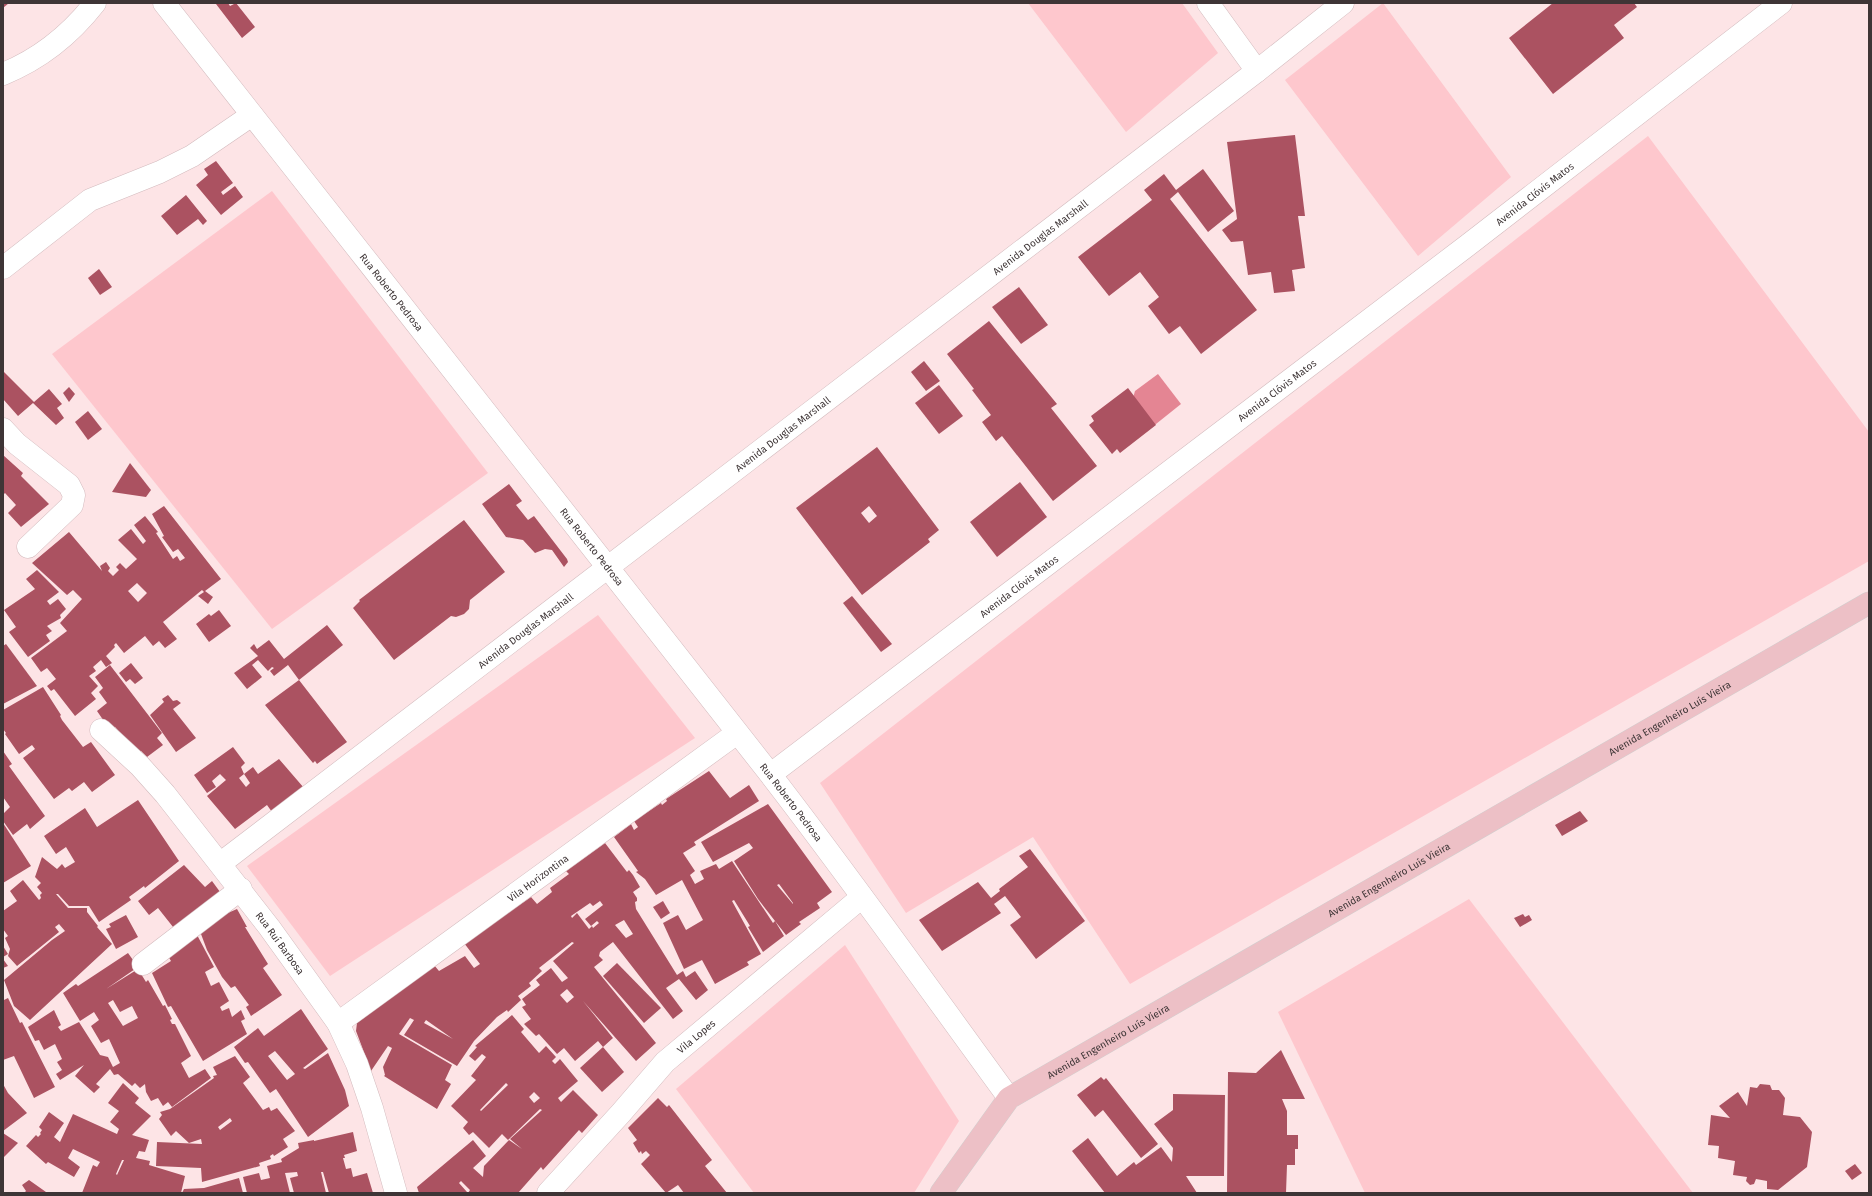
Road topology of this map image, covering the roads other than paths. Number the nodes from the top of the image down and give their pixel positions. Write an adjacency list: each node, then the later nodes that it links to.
1 (95, 3): 7 (street)
2 (164, 3): 8 (street, Rua Roberto Pedrosa)
3 (1208, 3): 6 (street)
4 (1343, 3): 6 (street, Avenida Douglas Marshall)
5 (1781, 3): 16 (street, Avenida Clóvis Matos)
6 (1257, 71): 12 (street, Avenida Douglas Marshall)
7 (3, 74)
8 (252, 116): 9 (street); 12 (street, Rua Roberto Pedrosa)
9 (3, 268)
10 (3, 429): 11 (street)
11 (28, 547)
12 (609, 566): 15 (street, Rua Roberto Pedrosa); 17 (street, Avenida Douglas Marshall)
13 (1869, 603): 22 (main road, Avenida Engenheiro Luís Vieira)
14 (101, 730): 17 (street, Rua Ruí Barbosa)
15 (737, 733): 16 (street, Rua Roberto Pedrosa); 21 (street, Vila Horizontina)
16 (771, 774): 19 (street, Rua Roberto Pedrosa)
17 (221, 863): 18 (street, Rua Ruí Barbosa)
18 (241, 889): 20 (street); 21 (street, Rua Ruí Barbosa)
19 (862, 897): 22 (street, Rua Roberto Pedrosa); 24 (street, Vila Lopes)
20 (143, 964)
21 (338, 1023): 23 (street, Rua Ruí Barbosa)
22 (1009, 1098): 25 (main road, Avenida Engenheiro Luís Vieira)
23 (396, 1193)
24 (548, 1193)
25 (941, 1193)

